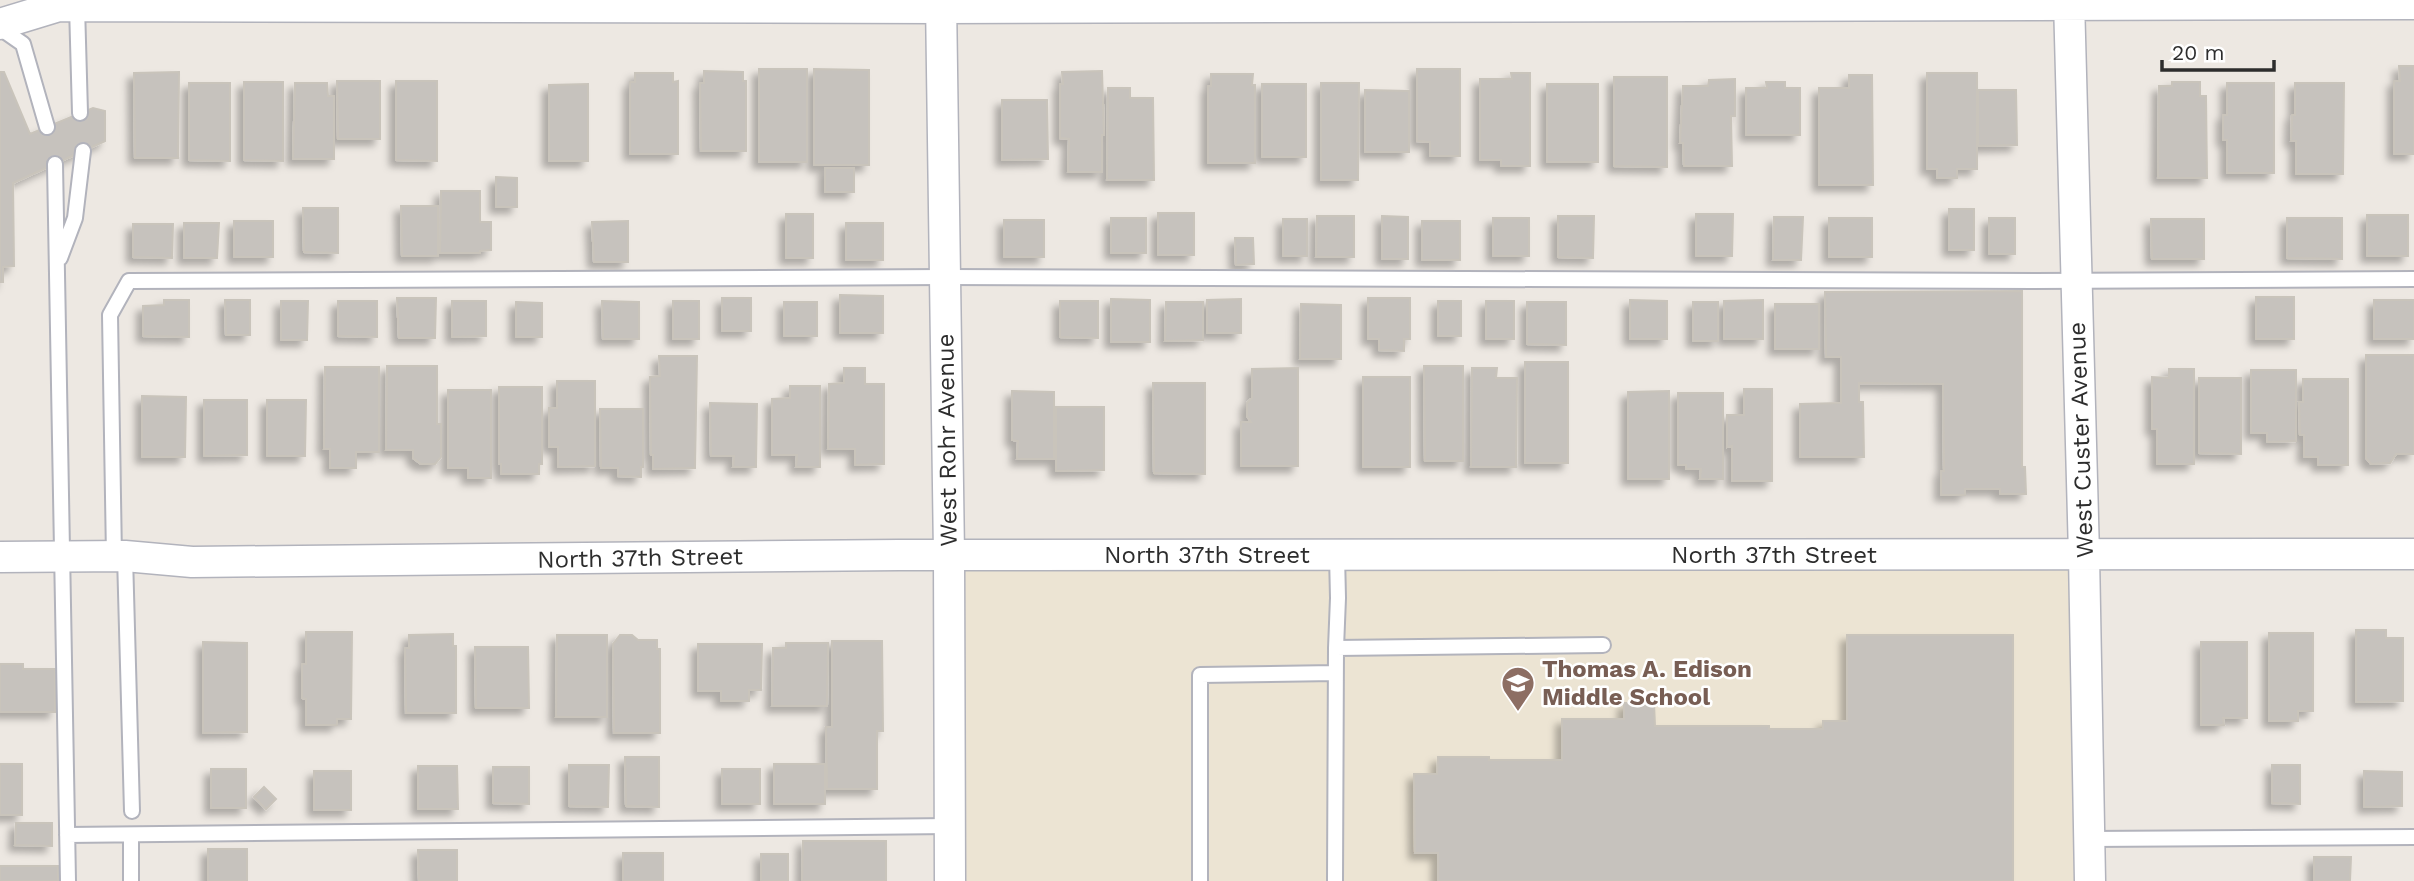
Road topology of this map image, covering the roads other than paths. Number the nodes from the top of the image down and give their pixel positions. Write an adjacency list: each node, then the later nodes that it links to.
1 (2069, 2): 3 (street); 4 (street); 13 (street, West Custer Avenue)
2 (65, 4): 3 (street); 5 (street); 6 (lane)
3 (941, 4): 11 (street, West Rohr Avenue)
4 (2414, 4)
5 (0, 26): 7 (lane)
6 (80, 113)
7 (47, 127)
8 (83, 151): 10 (lane)
9 (55, 164): 10 (lane)
10 (57, 266): 19 (lane)
11 (945, 277): 13 (lane); 15 (street, West Rohr Avenue); 20 (lane)
12 (2414, 279): 13 (lane)
13 (2077, 280): 17 (street, West Custer Avenue)
14 (2414, 554): 17 (street, North 37th Street)
15 (949, 555): 16 (street, North 37th Street); 20 (street, North 37th Street); 25 (street, West Rohr Avenue)
16 (1337, 555): 17 (street, North 37th Street); 22 (lane)
17 (2084, 555): 29 (street, West Custer Avenue)
18 (0, 557): 19 (street, North 37th Street)
19 (61, 557): 20 (street, North 37th Street); 26 (lane)
20 (120, 557): 24 (lane)
21 (1603, 645): 22 (lane)
22 (1336, 648): 23 (lane)
23 (1335, 673): 33 (lane); 34 (lane)
24 (132, 811)
25 (950, 826): 27 (lane); 32 (street, West Rohr Avenue)
26 (67, 835): 27 (lane); 30 (lane)
27 (131, 835): 31 (lane)
28 (2414, 836): 29 (lane)
29 (2089, 839): 35 (street, West Custer Avenue)
30 (68, 881)
31 (131, 881)
32 (950, 881)
33 (1200, 881)
34 (1335, 881)
35 (2090, 881)

